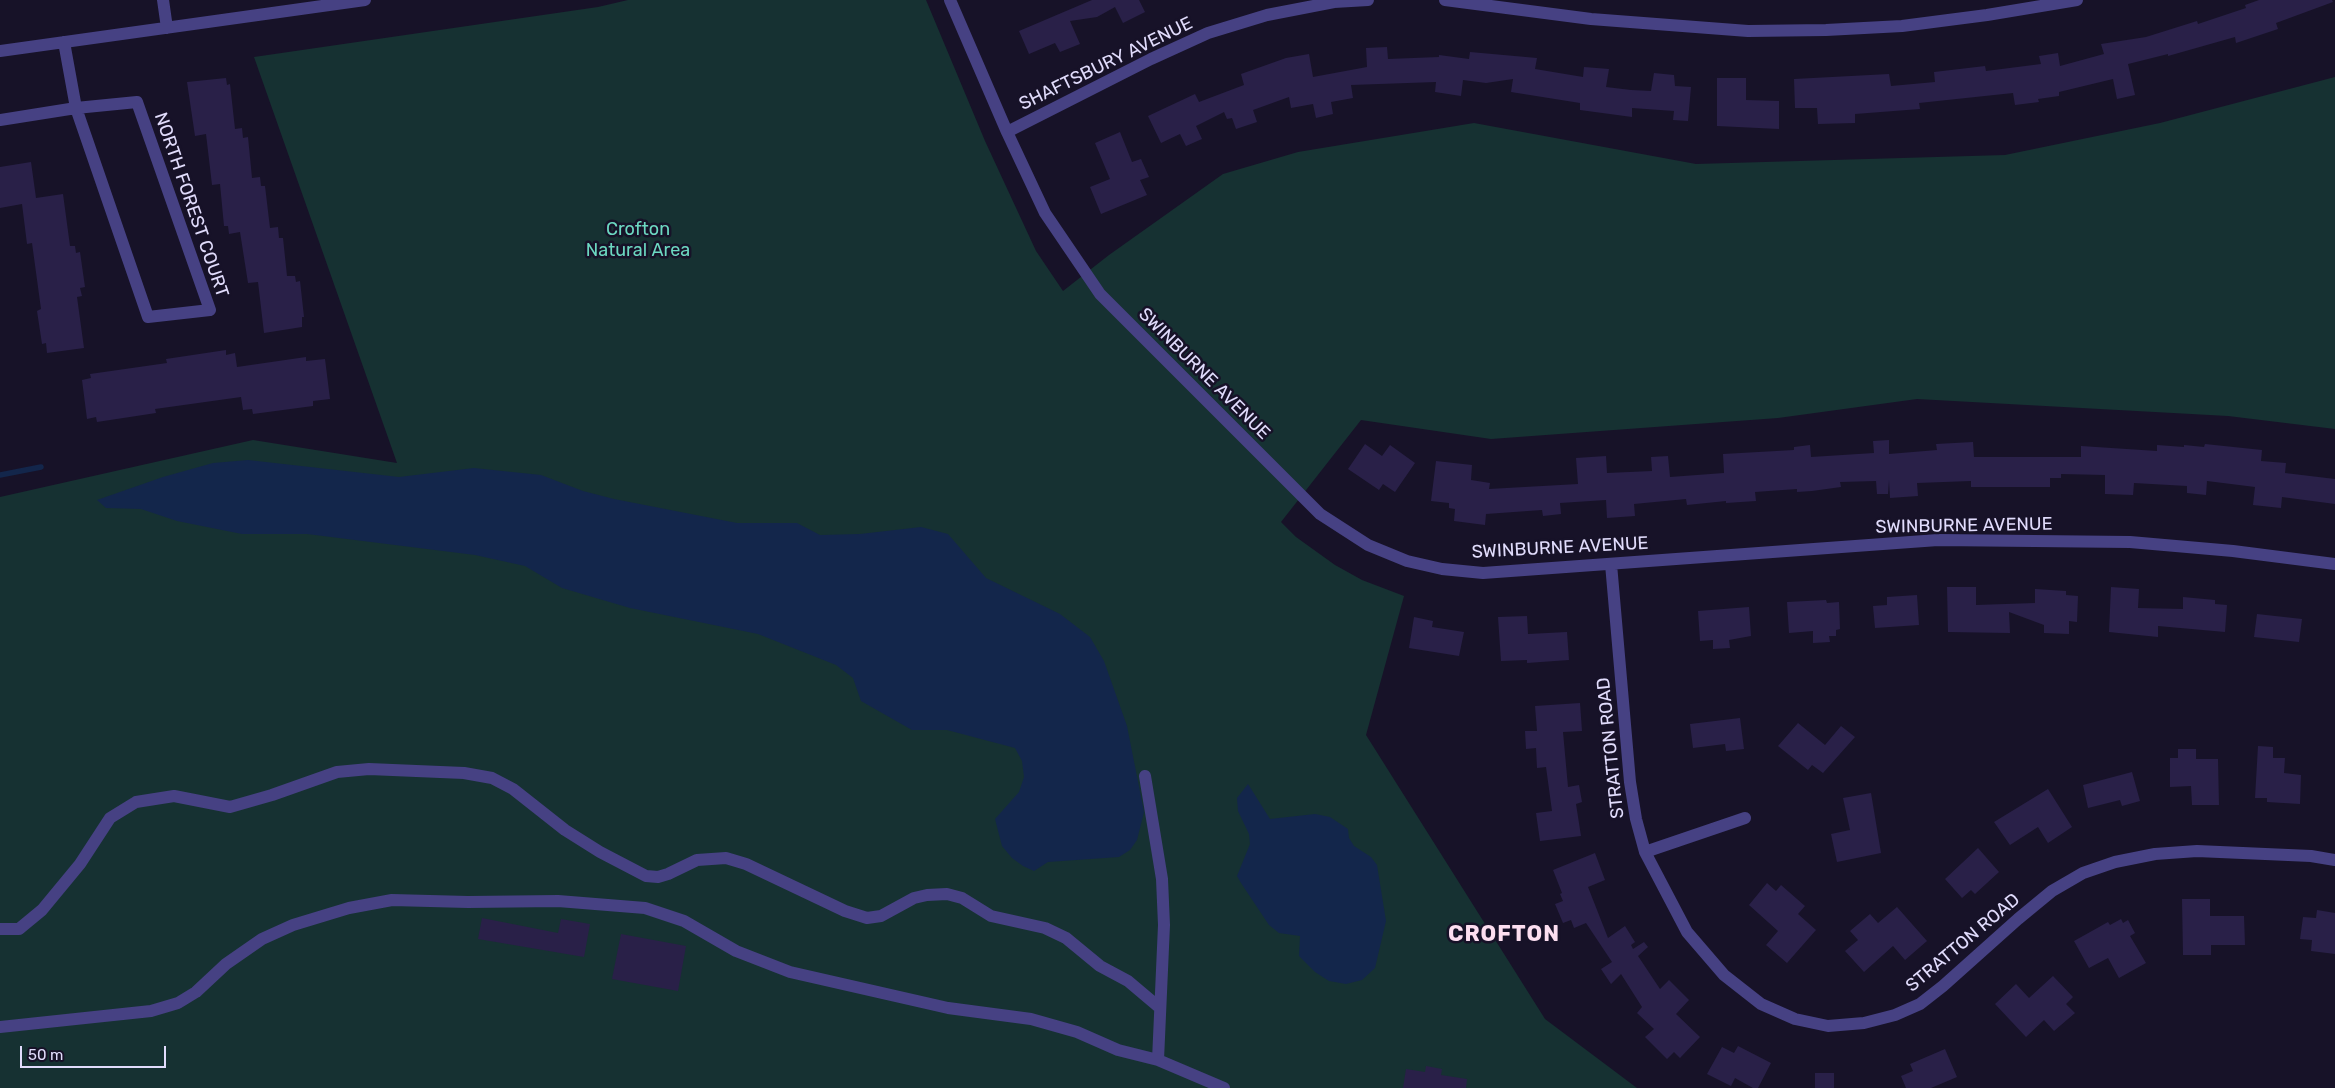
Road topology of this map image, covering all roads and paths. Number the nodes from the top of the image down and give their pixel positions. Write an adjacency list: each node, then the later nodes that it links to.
1 (163, 0): 7 (street)
2 (365, 0): 7 (street)
3 (950, 0): 12 (street, SWINBURNE AVENUE)
4 (1368, 0): 12 (street, SHAFTSBURY AVENUE)
5 (1445, 0): 6 (street)
6 (2077, 0)
7 (167, 28): 8 (street)
8 (64, 42): 9 (street); 10 (street, NORTH FOREST COURT)
9 (0, 51)
10 (76, 108): 10 (street, NORTH FOREST COURT); 11 (street)
11 (0, 120)
12 (1007, 132): 13 (street, SWINBURNE AVENUE)
13 (1611, 564): 14 (street, SWINBURNE AVENUE); 17 (street, STRATTON ROAD)
14 (2335, 564)
15 (1145, 776): 20 (street)
16 (1745, 818): 17 (street)
17 (1645, 852): 18 (street, STRATTON ROAD)
18 (2335, 860)
19 (0, 929): 20 (street)
20 (1160, 1008): 22 (street)
21 (0, 1028): 22 (street)
22 (1158, 1060): 23 (street)
23 (1224, 1088)

